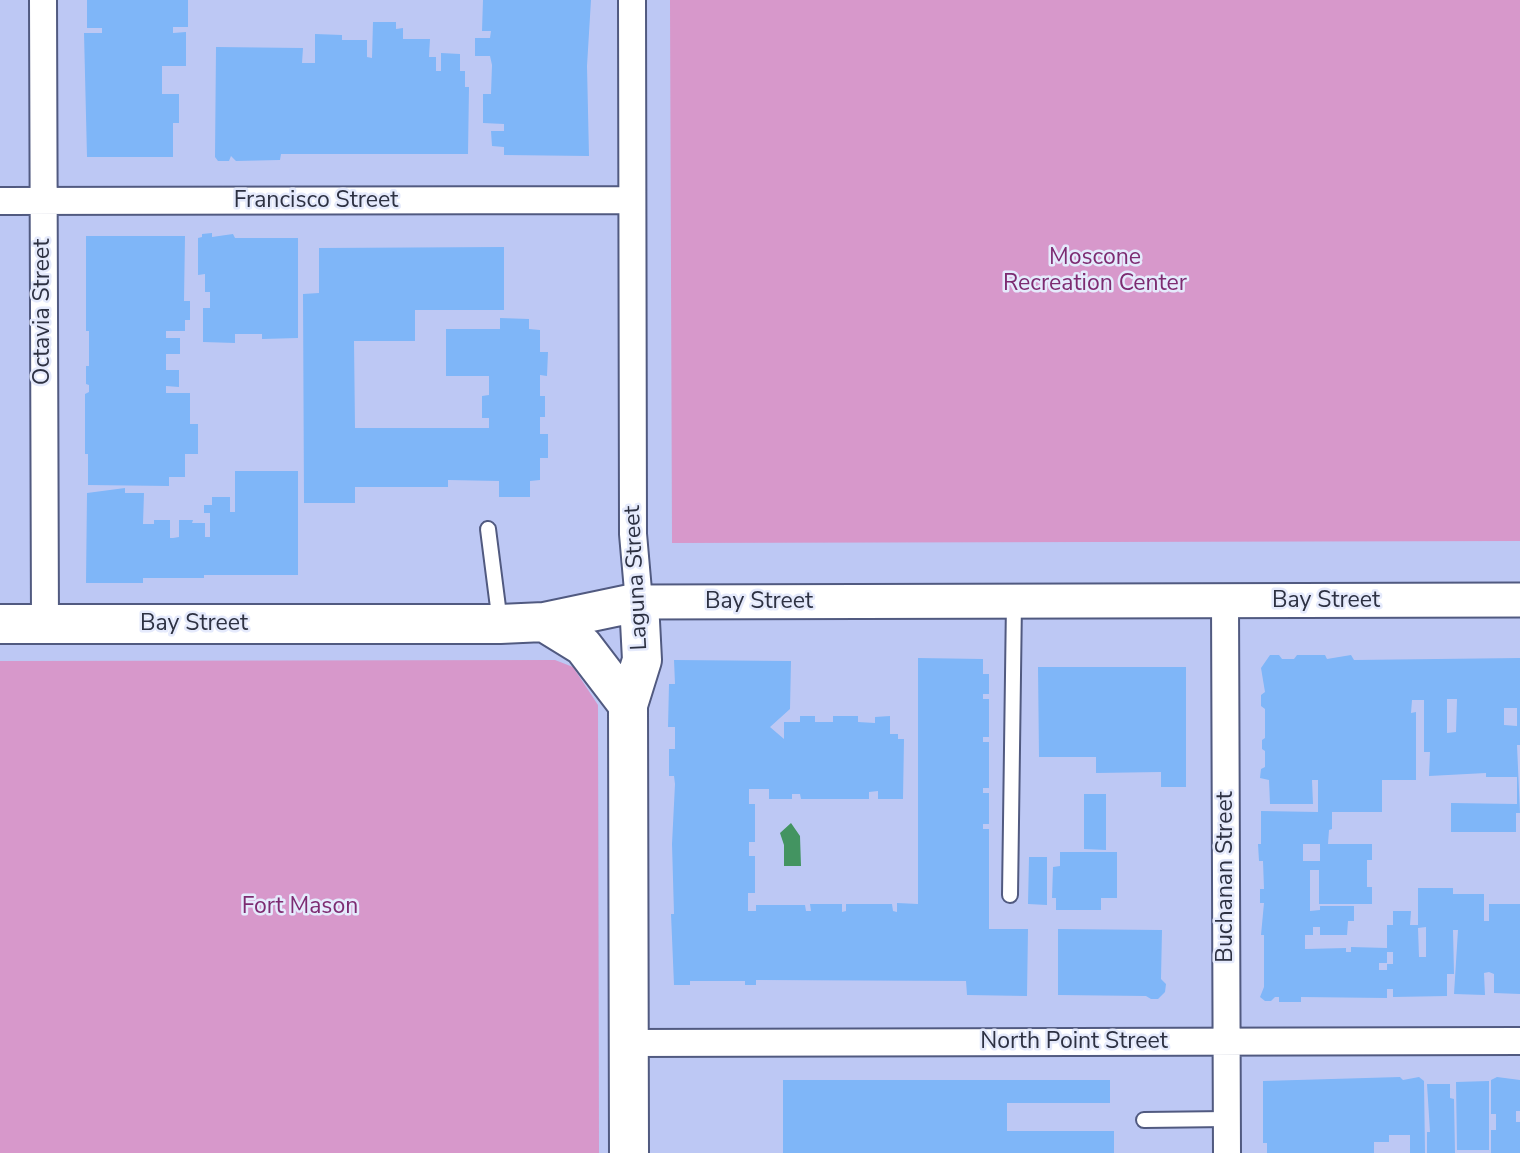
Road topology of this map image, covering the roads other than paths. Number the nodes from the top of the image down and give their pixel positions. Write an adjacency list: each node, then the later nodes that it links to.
1 (43, 0): 5 (street, Octavia Street)
2 (632, 0): 3 (street, Laguna Street)
3 (632, 200): 5 (street, Francisco Street); 8 (street, Laguna Street)
4 (0, 201): 5 (street, Francisco Street)
5 (43, 201): 13 (street, Octavia Street)
6 (488, 529): 14 (lane)
7 (1520, 600): 9 (street, Bay Street)
8 (639, 601): 10 (street, Bay Street); 11 (main road, Bay Street); 15 (main road, Laguna Street)
9 (1225, 601): 10 (street, Bay Street); 18 (street, Buchanan Street)
10 (1014, 602): 16 (lane)
11 (544, 622): 14 (main road, Bay Street); 15 (main road)
12 (0, 624): 13 (main road, Bay Street)
13 (45, 624): 14 (main road, Bay Street)
14 (500, 624)
15 (628, 705): 19 (main road, Laguna Street)
16 (1010, 895)
17 (1520, 1041): 18 (street, North Point Street)
18 (1226, 1042): 19 (street, North Point Street); 20 (street, Buchanan Street)
19 (628, 1043): 22 (main road, Laguna Street)
20 (1227, 1119): 21 (lane); 23 (street, Buchanan Street)
21 (1144, 1120)
22 (629, 1153)
23 (1227, 1153)

